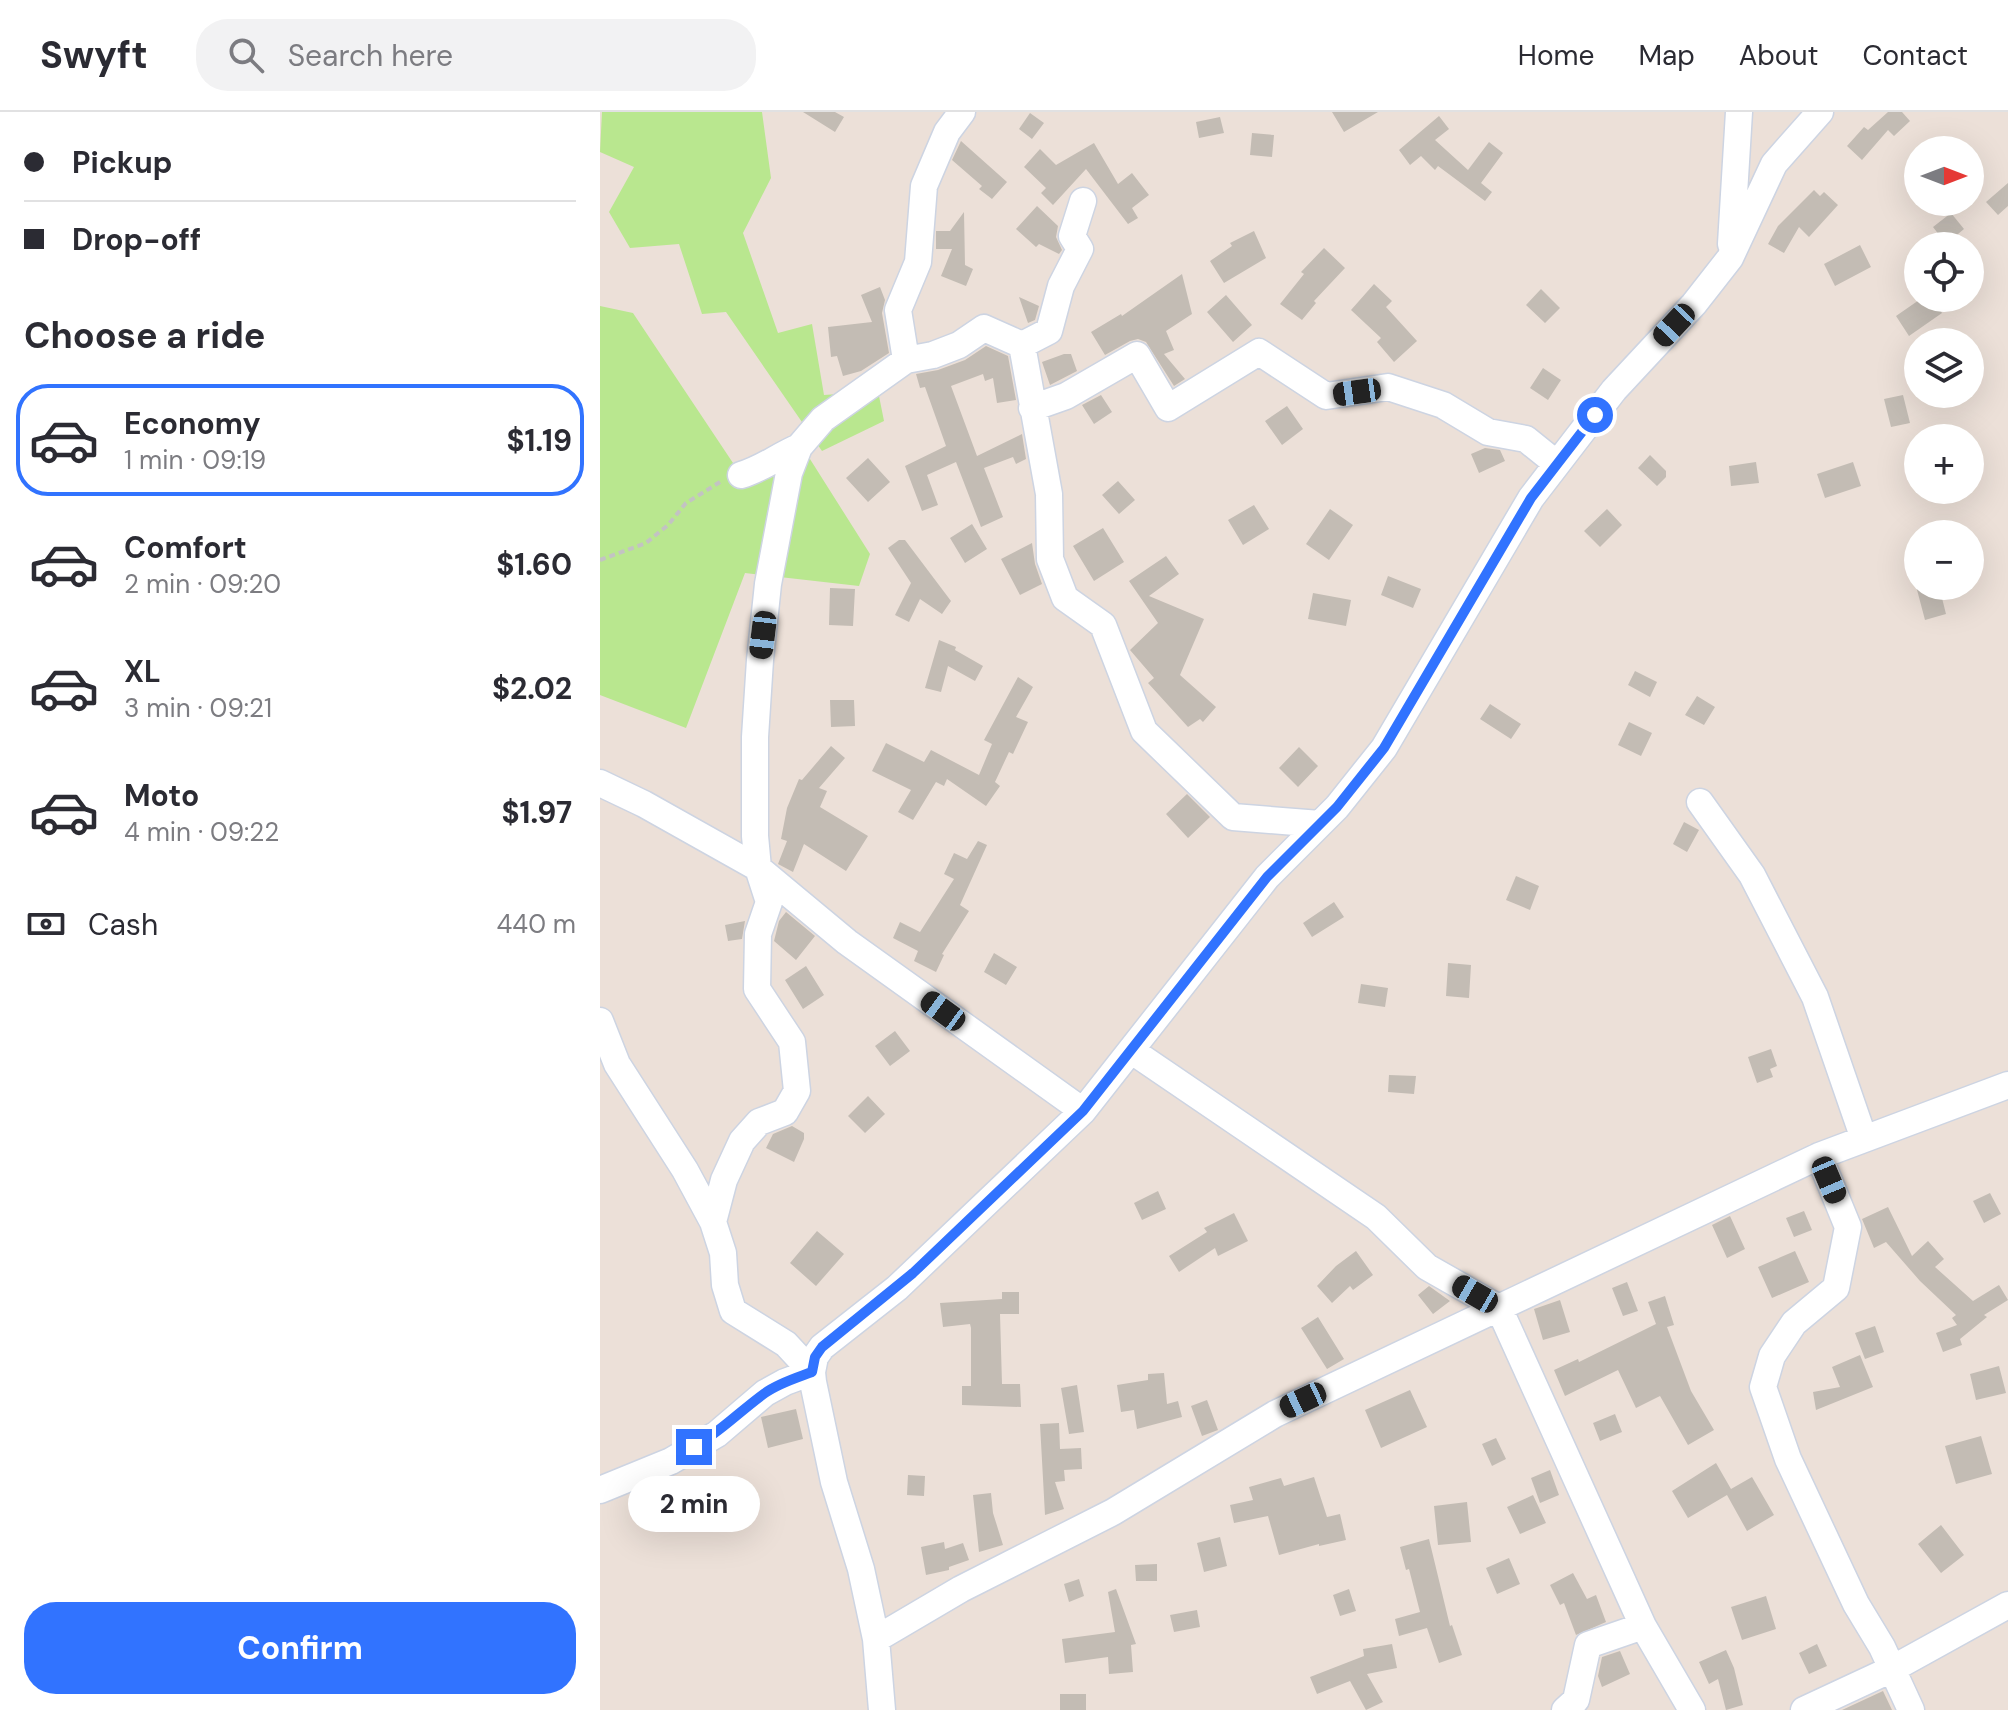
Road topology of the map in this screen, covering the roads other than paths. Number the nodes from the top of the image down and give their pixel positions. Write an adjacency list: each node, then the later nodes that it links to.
1 (962, 112): 7 (street)
2 (1739, 112): 5 (street)
3 (1820, 112): 5 (street)
4 (1083, 201): 6 (street)
5 (1730, 258): 10 (street)
6 (1022, 345): 7 (street); 8 (street)
7 (906, 360): 9 (street)
8 (1032, 408): 10 (street); 14 (street)
9 (799, 447): 11 (street); 15 (street)
10 (1557, 464): 14 (street)
11 (741, 475)
12 (600, 783): 15 (street)
13 (1700, 802): 20 (street)
14 (1320, 824): 17 (street)
15 (758, 868): 19 (street); 22 (street)
16 (600, 1021): 22 (street)
17 (1132, 1051): 19 (street); 23 (street)
18 (2008, 1085): 20 (street)
19 (1083, 1111): 24 (street)
20 (1864, 1139): 21 (street)
21 (1819, 1156): 23 (street); 29 (street)
22 (713, 1222): 24 (street)
23 (1499, 1308): 27 (street); 28 (street)
24 (812, 1372): 25 (street); 28 (street)
25 (600, 1490)
26 (2008, 1605): 29 (street)
27 (1643, 1626): 31 (street); 32 (street)
28 (876, 1639): 30 (street)
29 (1892, 1669): 33 (street); 34 (street)
30 (882, 1710)
31 (1565, 1710)
32 (1692, 1710)
33 (1804, 1710)
34 (1911, 1710)

